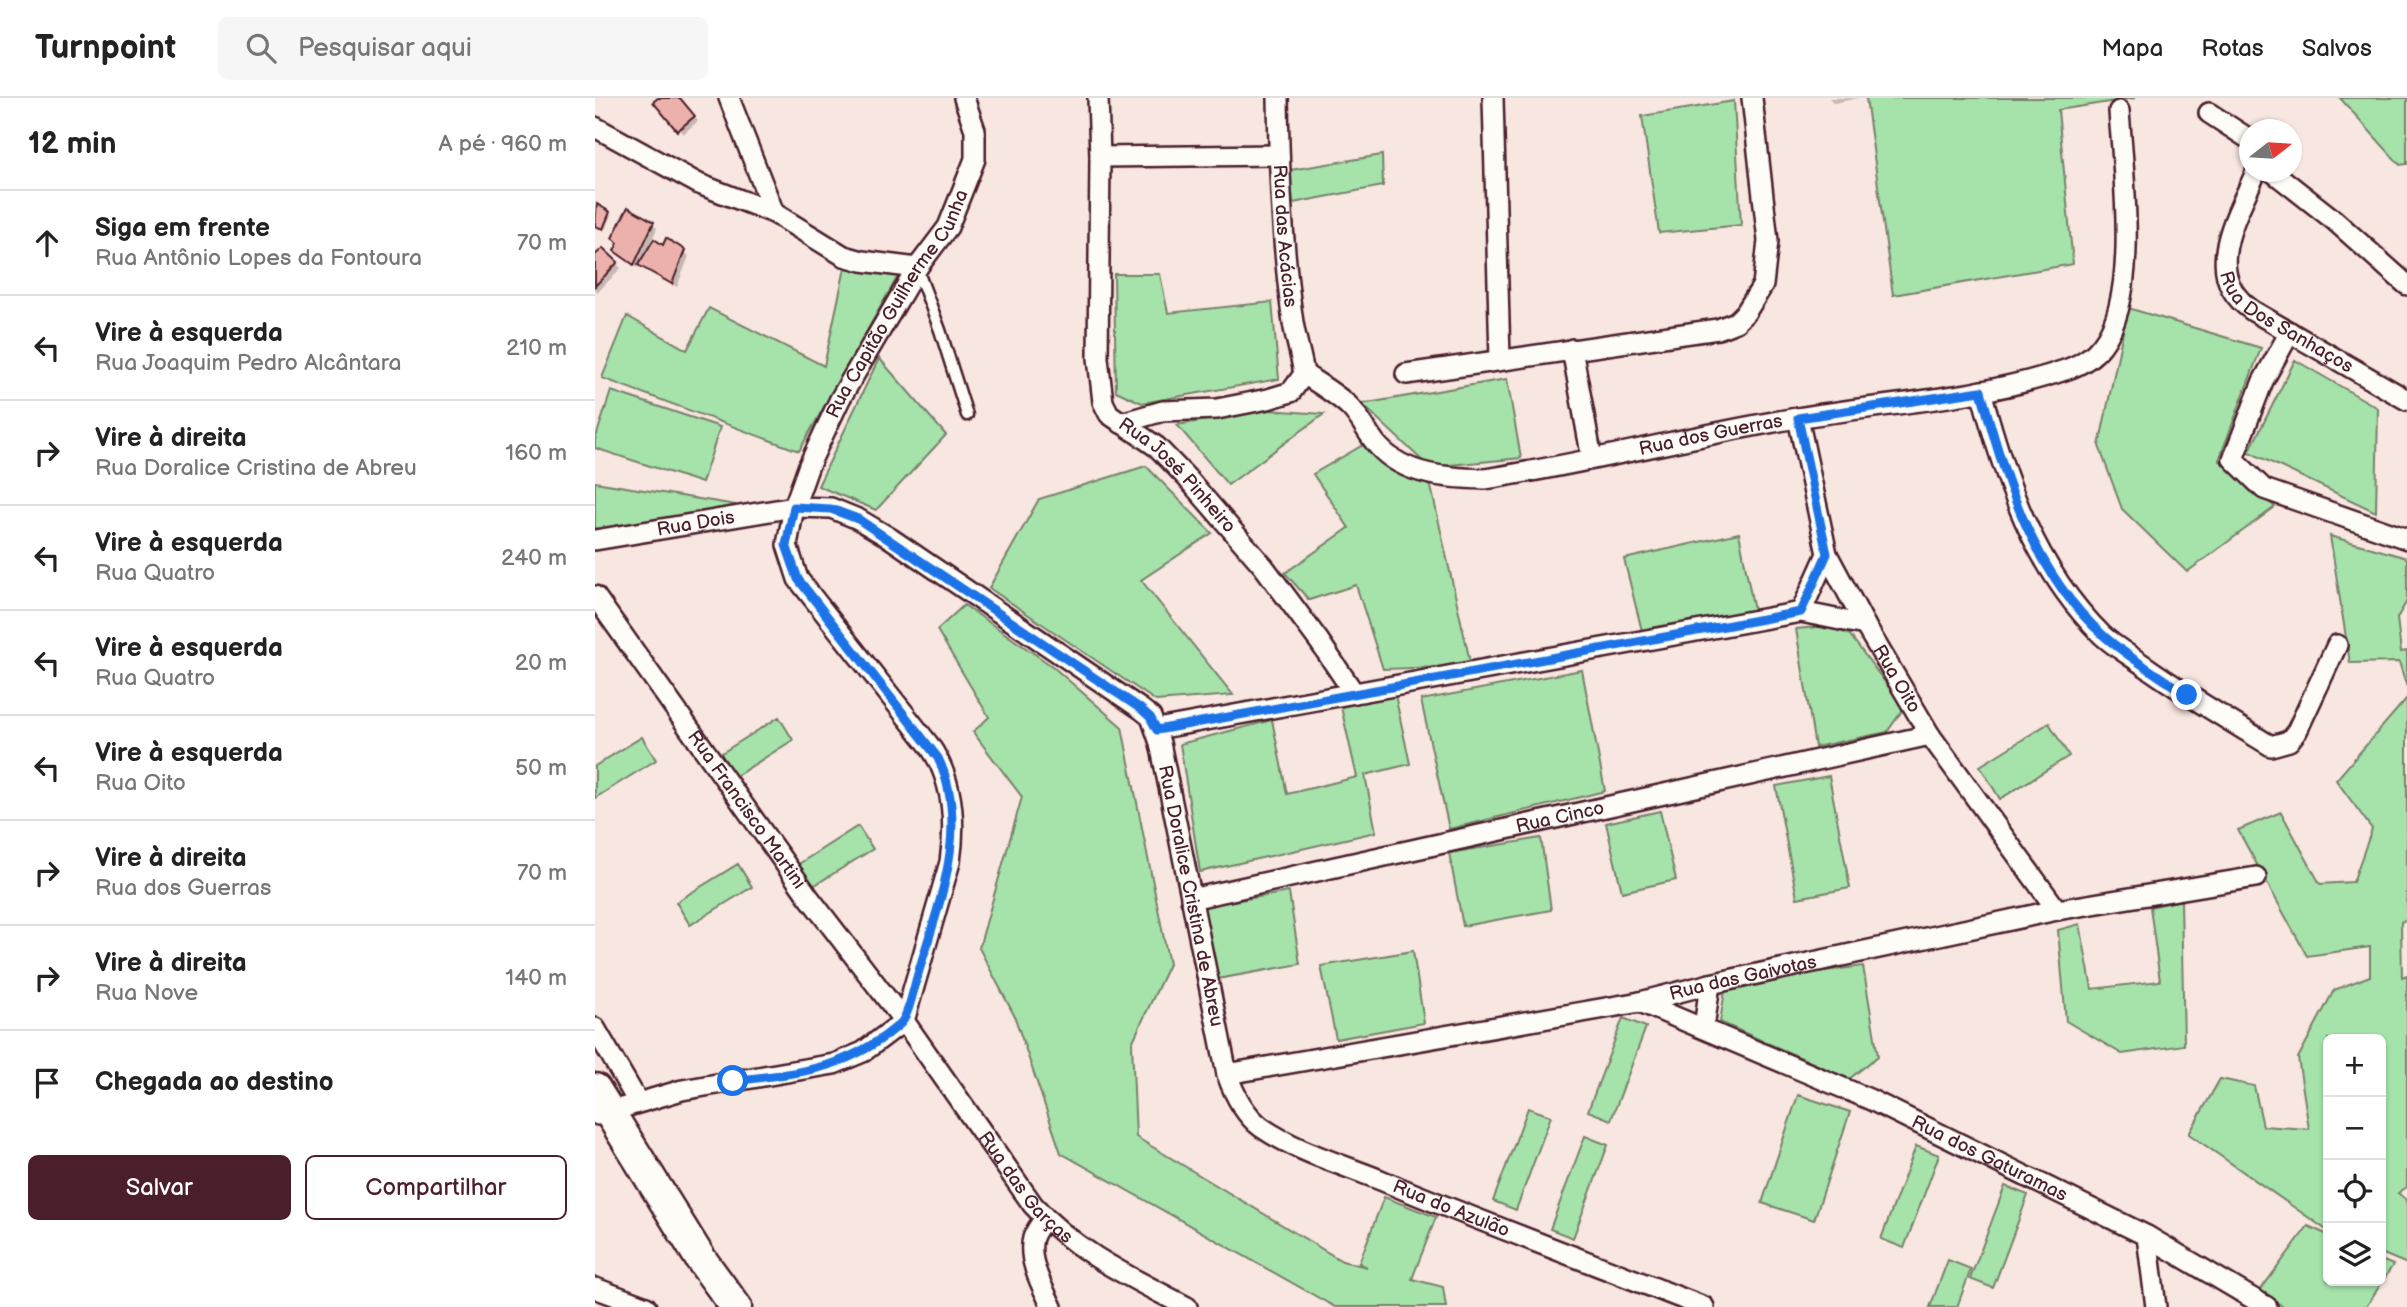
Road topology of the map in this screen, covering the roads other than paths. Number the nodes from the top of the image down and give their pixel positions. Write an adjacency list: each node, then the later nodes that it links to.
1 (729, 98): 15 (street)
2 (964, 98): 16 (street, Rua Capitão Guilherme Cunha)
3 (1098, 98): 12 (street, Rua José Pinheiro)
4 (1278, 98): 11 (street, Rua das Acácias)
5 (1493, 98): 20 (street)
6 (1752, 98): 19 (street)
7 (2119, 111): 23 (street, Rua dos Guerras)
8 (2209, 113): 10 (street)
9 (595, 127): 15 (street)
10 (2239, 132)
11 (1279, 155): 12 (street); 21 (street, Rua das Acácias)
12 (1100, 157): 27 (street, Rua José Pinheiro)
13 (2251, 182): 18 (street, Rua Dos Sanhaços)
14 (2286, 182): 17 (street)
15 (774, 213): 16 (street)
16 (917, 268): 25 (lane); 29 (street, Rua Capitão Guilherme Cunha)
17 (2407, 285)
18 (2290, 332): 24 (street, Rua Dos Sanhaços); 30 (street)
19 (1572, 349): 20 (street); 28 (street)
20 (1500, 359): 22 (street)
21 (1304, 374): 27 (street); 28 (street, Rua dos Guerras)
22 (1406, 374)
23 (1981, 391): 26 (street, Rua dos Guerras); 36 (street)
24 (2407, 400)
25 (967, 415)
26 (1798, 418): 28 (street, Rua dos Guerras); 32 (street, Rua Oito)
27 (1121, 423): 37 (street, Rua José Pinheiro)
28 (1592, 459)
29 (794, 507): 31 (street, Rua Dois); 38 (street); 45 (street, Rua Capitão Guilherme Cunha)
30 (2407, 539)
31 (595, 540)
32 (1827, 554): 34 (street); 35 (street, Rua Oito)
33 (595, 596): 45 (street, Rua Francisco Martini)
34 (1801, 612): 35 (street); 37 (street)
35 (1865, 625): 39 (street, Rua Oito)
36 (2337, 645)
37 (1354, 693): 38 (street)
38 (1157, 730): 41 (street, Rua Doralice Cristina de Abreu)
39 (1930, 735): 41 (street, Rua Cinco); 42 (street, Rua Oito)
40 (2256, 877): 42 (street, Rua das Gaivotas)
41 (1191, 899): 48 (street, Rua Doralice Cristina de Abreu)
42 (2057, 910): 43 (street, Rua das Gaivotas)
43 (1710, 984): 44 (street, Rua das Gaivotas); 47 (street)
44 (1640, 1002): 47 (street, Rua dos Gaturamas); 48 (street, Rua das Gaivotas)
45 (904, 1021): 49 (street); 51 (street, Rua das Garças)
46 (595, 1028): 49 (street)
47 (1704, 1028): 52 (street, Rua dos Gaturamas)
48 (1227, 1074): 58 (street, Rua do Azulão)
49 (638, 1102): 50 (street)
50 (600, 1106): 55 (main road)
51 (1045, 1218): 56 (street); 57 (street, Rua das Garças)
52 (2147, 1236): 59 (street); 60 (street, Rua dos Gaturamas)
53 (595, 1288): 54 (street)
54 (646, 1307)
55 (736, 1307)
56 (1052, 1307)
57 (1187, 1307)
58 (1705, 1307)
59 (2156, 1307)
60 (2267, 1307)

